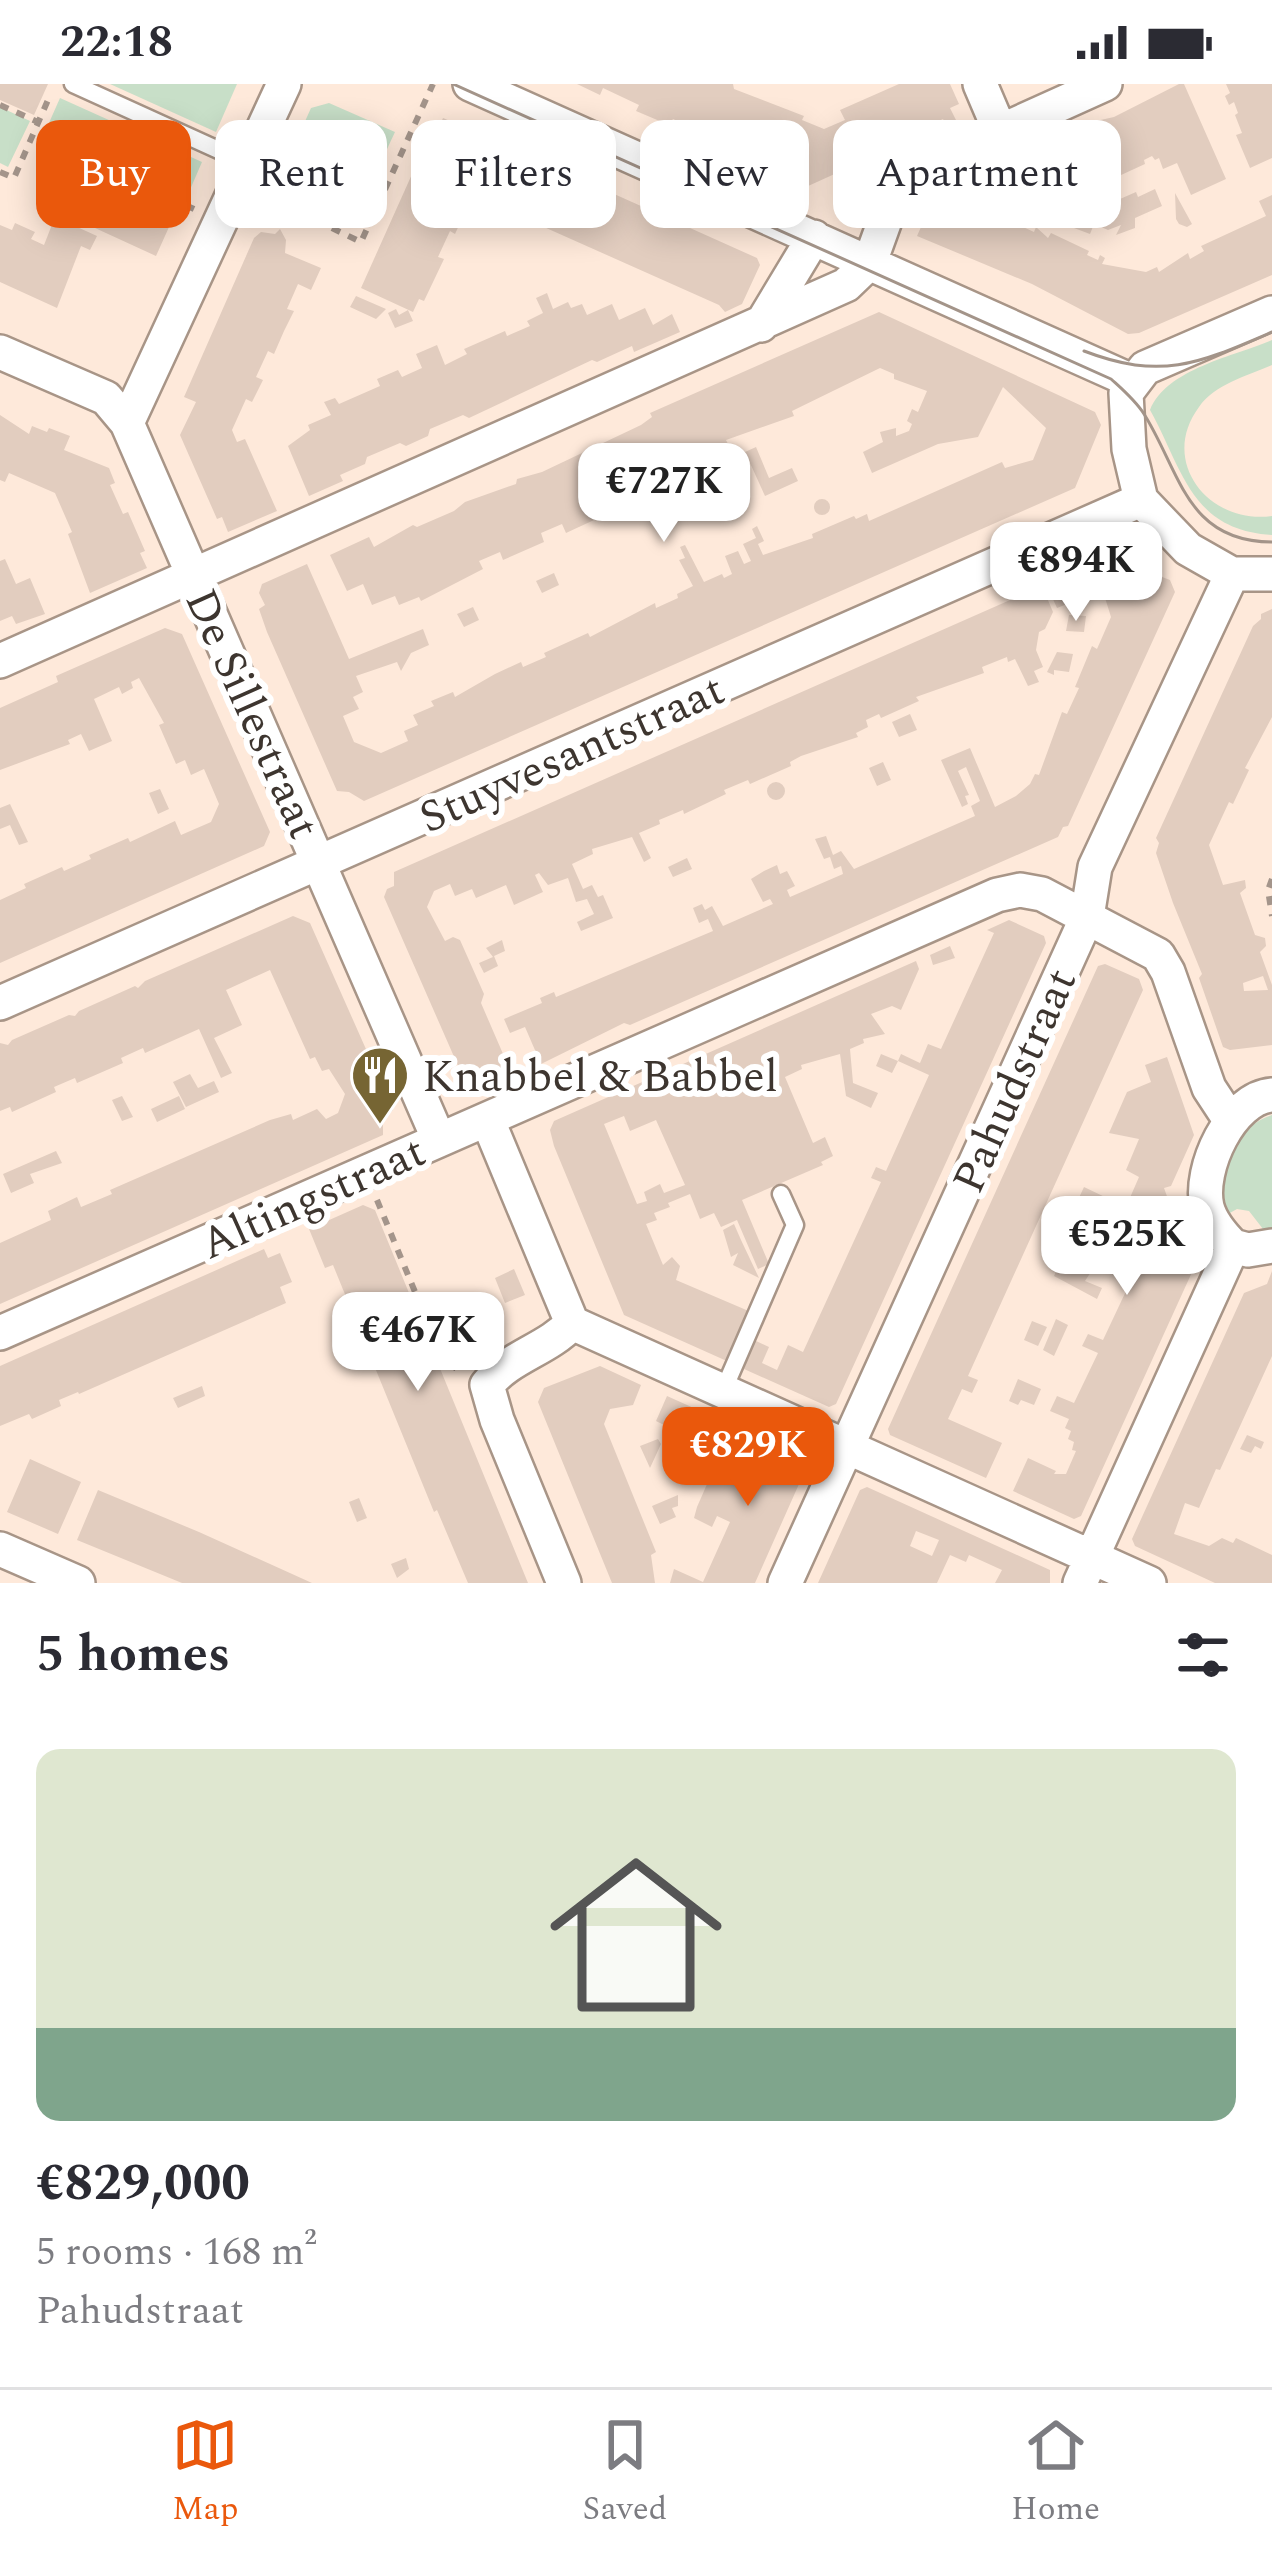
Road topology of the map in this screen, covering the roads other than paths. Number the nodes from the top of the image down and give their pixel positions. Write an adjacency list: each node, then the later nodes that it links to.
1 (74, 84): 9 (lane)
2 (284, 84): 6 (street)
3 (470, 84): 12 (street)
4 (980, 84): 7 (street)
5 (1105, 84): 8 (street)
6 (267, 120)
7 (995, 120)
8 (1025, 120)
9 (215, 158)
10 (218, 228): 18 (street)
11 (883, 228): 13 (street)
12 (814, 237): 13 (street); 15 (street)
13 (870, 262): 15 (street); 17 (street)
14 (1272, 313): 17 (street)
15 (761, 325): 22 (street)
16 (0, 352): 18 (street, De Sillestraat)
17 (1134, 382): 19 (street)
18 (128, 424): 22 (street, De Sillestraat)
19 (1141, 500): 20 (street); 24 (street, Stuyvesantstraat)
20 (1232, 574): 21 (street); 25 (street, Pahudstraat)
21 (1272, 574)
22 (192, 576): 23 (street); 24 (street, De Sillestraat)
23 (0, 661)
24 (320, 861): 26 (street, Stuyvesantstraat); 30 (street, De Sillestraat)
25 (1087, 917): 28 (street, Altingstraat); 29 (street, Altingstraat); 37 (street, Pahudstraat)
26 (0, 1003)
27 (1272, 1096): 28 (street)
28 (1230, 1120): 32 (street)
29 (488, 1121): 30 (street, Altingstraat); 34 (street)
30 (439, 1140): 35 (street, Altingstraat)
31 (781, 1194): 36 (lane)
32 (1233, 1246): 33 (street); 39 (street)
33 (1272, 1246)
34 (572, 1323): 36 (street); 41 (street)
35 (0, 1333)
36 (724, 1389): 37 (street)
37 (847, 1447): 39 (street); 42 (street, Pahudstraat)
38 (0, 1549): 40 (street)
39 (1086, 1570): 43 (street)
40 (78, 1583)
41 (564, 1583)
42 (785, 1583)
43 (1149, 1583)

